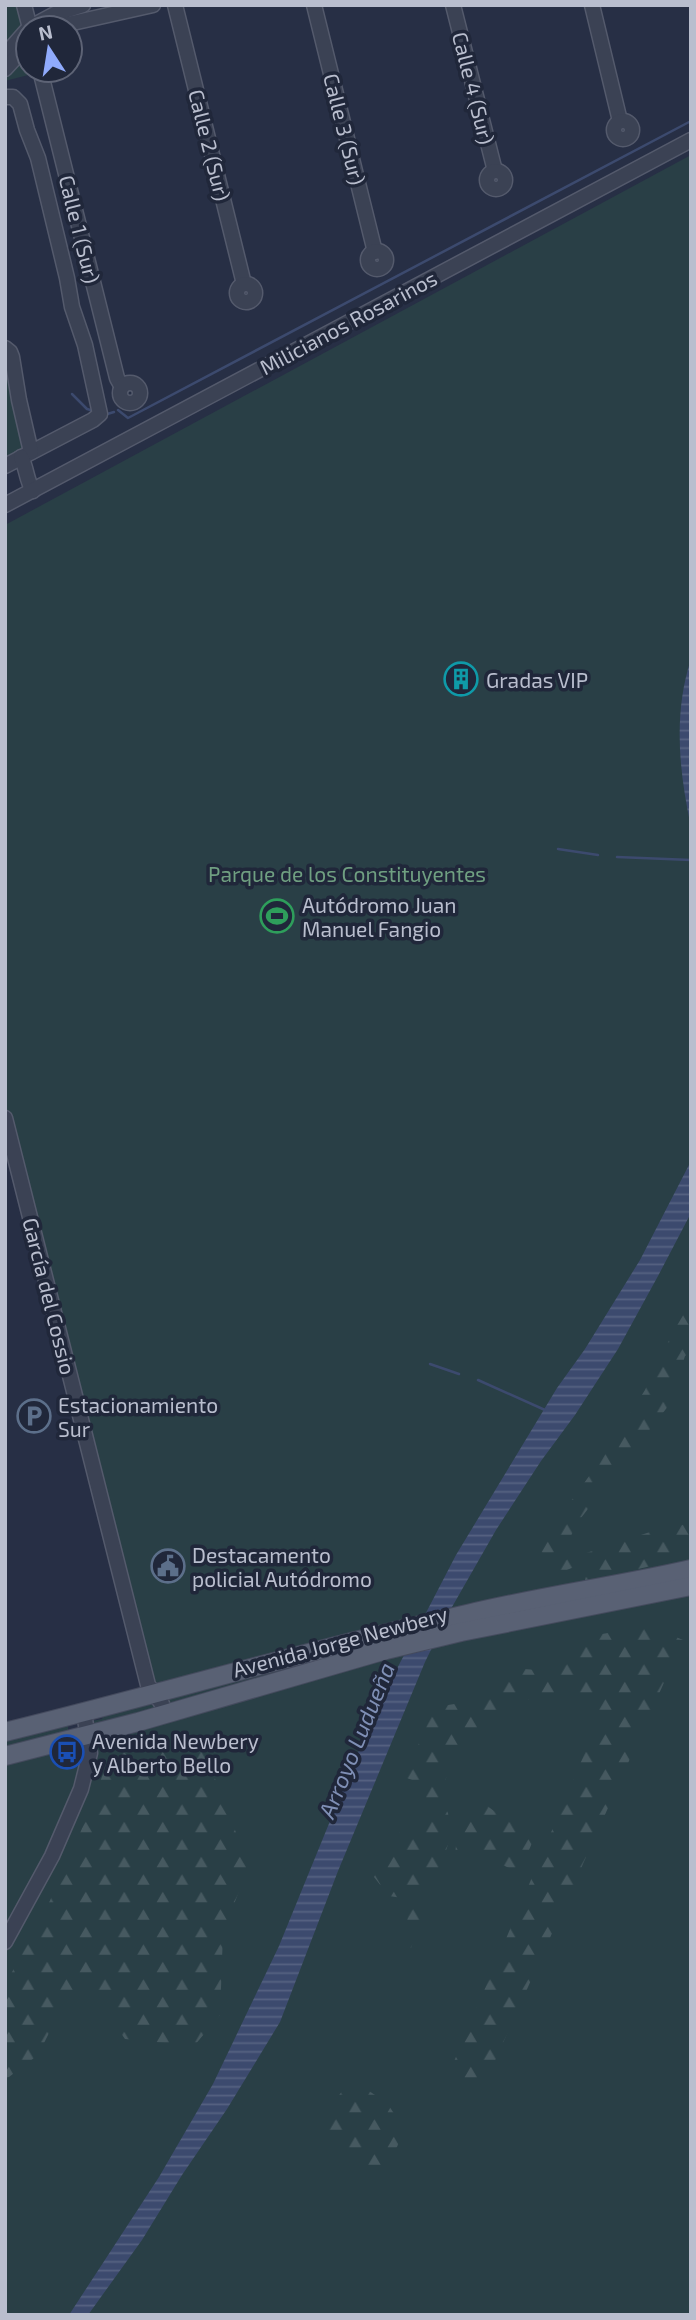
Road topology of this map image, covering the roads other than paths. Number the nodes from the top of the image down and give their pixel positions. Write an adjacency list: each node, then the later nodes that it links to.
1 (83, 5): 7 (street)
2 (153, 5): 8 (street)
3 (175, 5): 15 (street, Calle 2 (Sur))
4 (314, 5): 14 (street, Calle 3 (Sur))
5 (453, 5): 13 (street, Calle 4 (Sur))
6 (592, 5): 11 (street)
7 (55, 14)
8 (84, 20)
9 (44, 84): 17 (street, Calle 1 (Sur))
10 (5, 97): 18 (street)
11 (620, 121)
12 (691, 140): 19 (street, Milicianos Rosarinos)
13 (495, 171)
14 (375, 252)
15 (244, 284)
16 (5, 348): 18 (street)
17 (122, 387)
18 (17, 460): 19 (street)
19 (30, 485): 20 (street, Milicianos Rosarinos)
20 (5, 505)
21 (5, 1118): 22 (street, García del Cossio)
22 (7, 1135): 25 (street, García del Cossio)
23 (691, 1569): 25 (main road, Avenida Jorge Newbery)
24 (691, 1586): 27 (main road, Avenida Jorge Newbery)
25 (156, 1695): 26 (main road, Avenida Jorge Newbery); 27 (street, García del Cossio)
26 (84, 1712): 28 (main road, Avenida Jorge Newbery); 29 (street)
27 (166, 1714): 29 (main road, Avenida Jorge Newbery)
28 (5, 1732)
29 (88, 1736): 30 (main road, Avenida Jorge Newbery); 31 (street)
30 (5, 1756)
31 (5, 1942)

